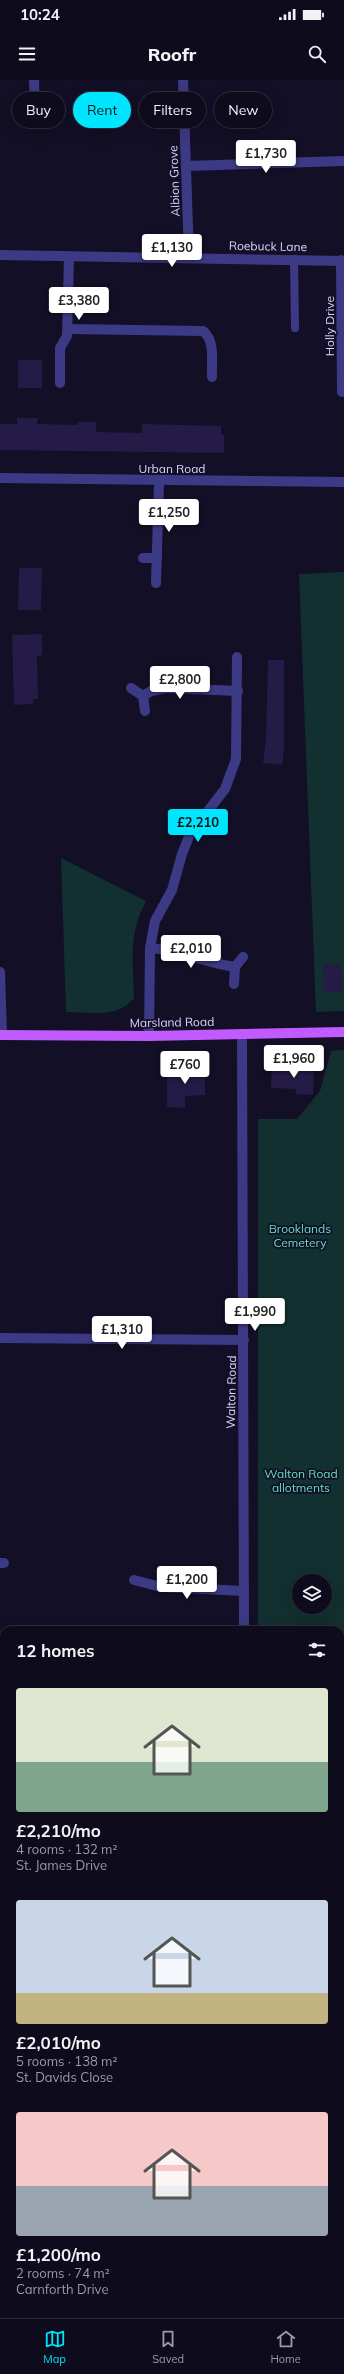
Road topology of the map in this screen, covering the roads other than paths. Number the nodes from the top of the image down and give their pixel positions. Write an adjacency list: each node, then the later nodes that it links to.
1 (34, 80): 3 (street)
2 (183, 80): 5 (street, Albion Grove)
3 (34, 92)
4 (344, 161): 5 (street)
5 (187, 166): 8 (street, Albion Grove)
6 (0, 255): 7 (street, Roebuck Lane)
7 (69, 256): 8 (street, Roebuck Lane); 12 (street)
8 (189, 257): 9 (street, Roebuck Lane)
9 (294, 260): 10 (street, Roebuck Lane); 11 (lane)
10 (343, 260): 15 (street, Holly Drive)
11 (295, 328)
12 (68, 329): 13 (street); 14 (street)
13 (212, 377)
14 (60, 383)
15 (342, 392)
16 (0, 478): 17 (street, Urban Road)
17 (159, 482): 18 (street, Urban Road); 20 (street)
18 (344, 482)
19 (143, 558): 20 (street)
20 (157, 558): 21 (street)
21 (156, 583)
22 (237, 657): 24 (street)
23 (131, 688): 25 (street)
24 (238, 691): 25 (street); 27 (street)
25 (143, 696): 26 (street)
26 (144, 711)
27 (150, 948): 29 (street); 35 (street)
28 (243, 957): 29 (street)
29 (235, 967): 31 (street)
30 (0, 972): 34 (street)
31 (234, 984)
32 (344, 1032): 33 (main road, Marsland Road)
33 (242, 1034): 35 (main road, Marsland Road); 37 (street, Walton Road)
34 (1, 1035): 35 (main road, Marsland Road)
35 (149, 1036)
36 (0, 1338): 37 (street)
37 (244, 1340): 39 (street, Walton Road)
38 (134, 1580): 39 (street)
39 (244, 1591): 40 (street, Walton Road)
40 (244, 1626)

